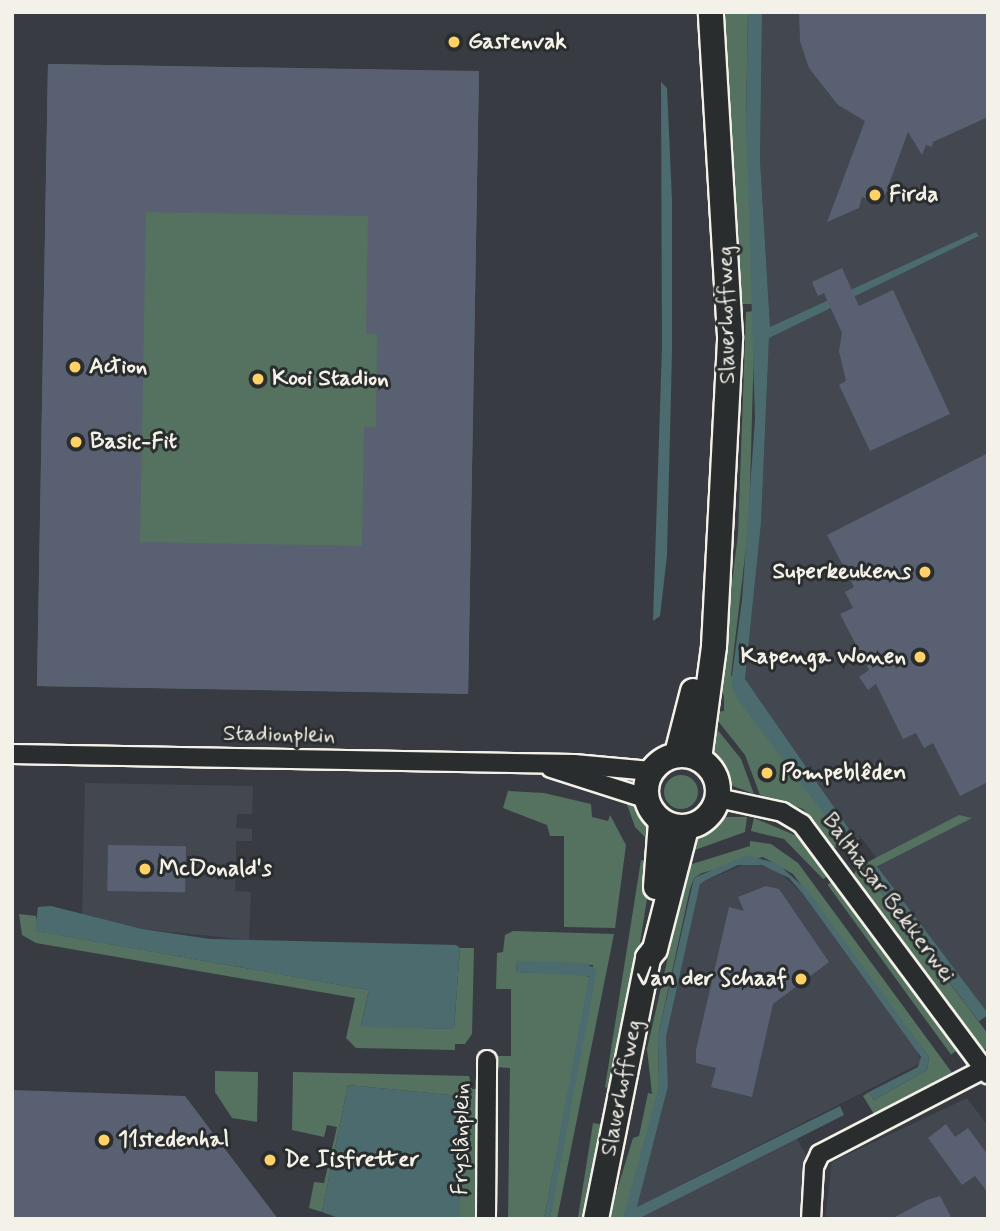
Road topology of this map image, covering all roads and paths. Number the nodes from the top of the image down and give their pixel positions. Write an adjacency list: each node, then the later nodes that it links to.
1 (710, 12): 3 (main road, Slauerhoffweg)
2 (12, 754): 4 (street, Stadionplein)
3 (688, 757): 5 (main road); 7 (main road)
4 (545, 765): 5 (street, Stadionplein); 6 (street, Stadionplein)
5 (651, 771): 6 (main road)
6 (645, 798): 8 (main road)
7 (718, 798): 9 (main road); 12 (street, Balthasar Bekkerwei)
8 (661, 822): 9 (main road); 10 (main road, Slauerhoffweg)
9 (686, 828): 10 (main road, Slauerhoffweg)
10 (649, 958): 14 (main road, Slauerhoffweg)
11 (487, 1060): 13 (street, Fryslânplein)
12 (986, 1070): 15 (street)
13 (486, 1219)
14 (596, 1219)
15 (811, 1219)

